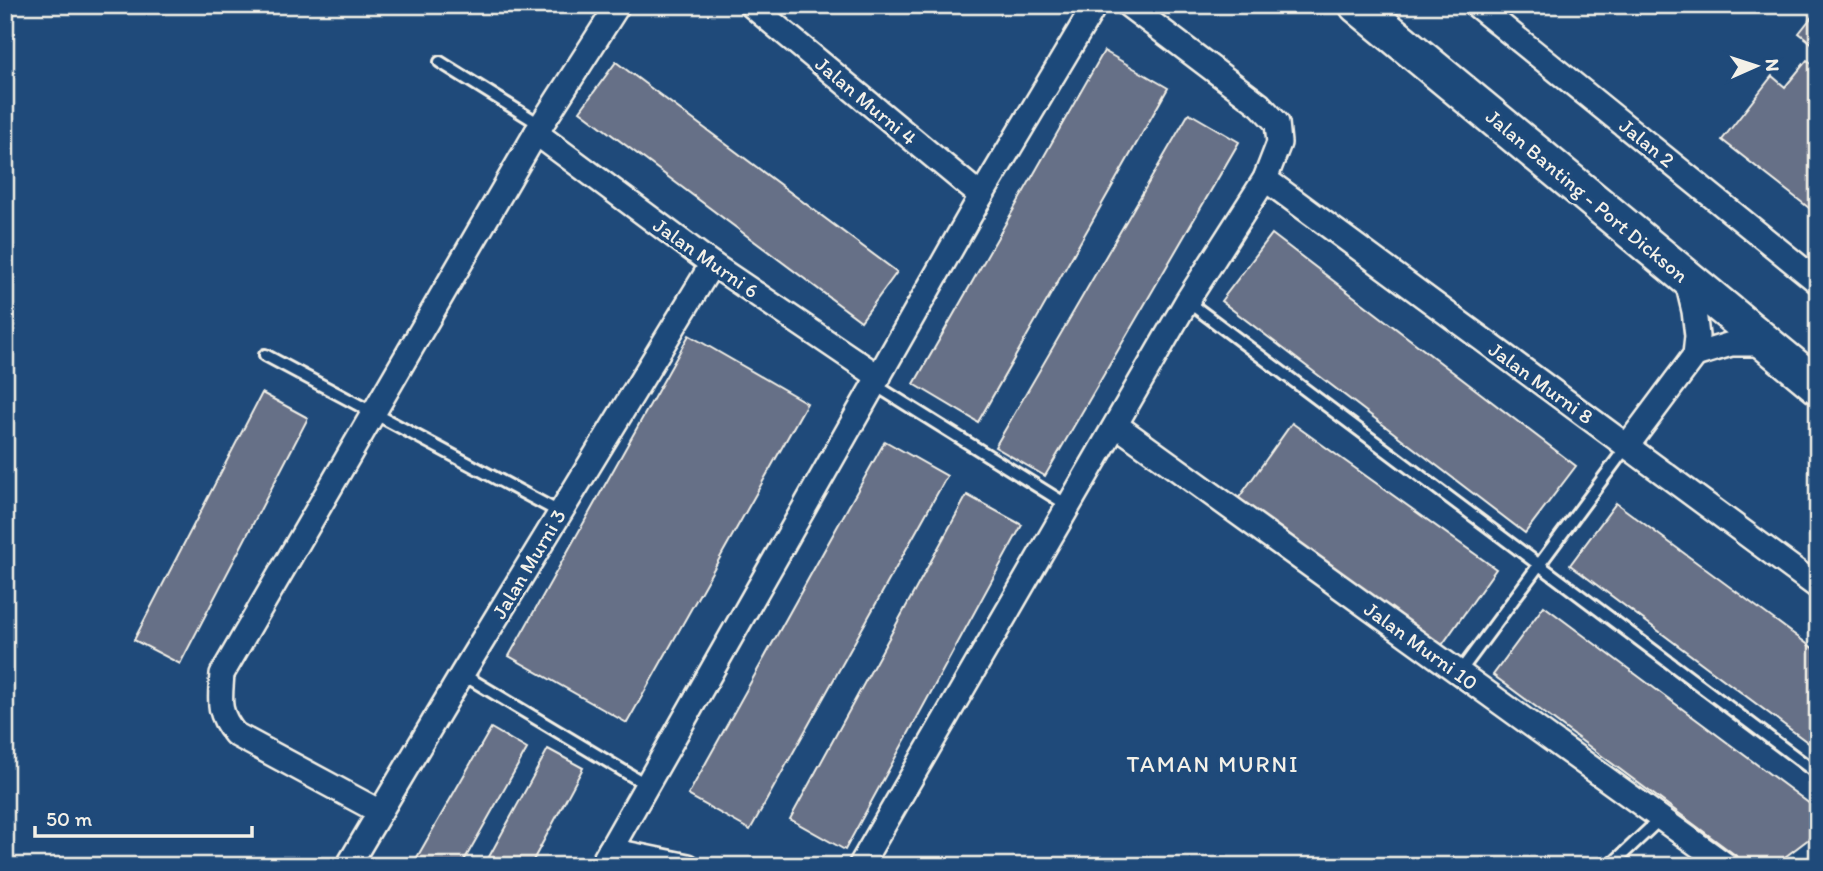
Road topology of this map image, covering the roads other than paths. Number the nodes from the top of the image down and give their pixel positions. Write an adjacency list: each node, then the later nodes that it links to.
1 (618, 5): 8 (street)
2 (751, 5): 10 (street, Jalan Murni 4)
3 (1095, 5): 10 (street)
4 (1128, 5): 9 (street)
5 (1357, 5): 12 (main road, Jalan Banting - Port Dickson)
6 (1476, 5): 13 (street, Jalan 2)
7 (440, 62): 8 (lane)
8 (538, 129): 11 (street, Jalan Murni 6); 20 (street)
9 (1265, 179): 14 (street); 22 (street, Jalan Murni 8)
10 (981, 196): 18 (street)
11 (712, 264): 18 (street, Jalan Murni 6); 24 (street, Jalan Murni 3)
12 (1686, 278): 15 (main road, Jalan Banting - Port Dickson); 17 (street)
13 (1818, 282)
14 (1187, 301): 21 (street); 25 (lane)
15 (1768, 344): 17 (street); 19 (main road, Jalan Banting - Port Dickson)
16 (265, 355): 20 (lane)
17 (1695, 355): 22 (street)
18 (877, 381): 23 (lane); 30 (street)
19 (1818, 386)
20 (375, 414): 24 (lane); 31 (street)
21 (1116, 425): 23 (street); 27 (street, Jalan Murni 10)
22 (1627, 446): 25 (lane); 26 (street, Jalan Murni 8)
23 (1069, 506): 36 (street)
24 (561, 513): 28 (street, Jalan Murni 3)
25 (1539, 565): 27 (lane); 29 (lane)
26 (1818, 587)
27 (1459, 673): 32 (street, Jalan Murni 10)
28 (462, 674): 30 (lane); 31 (street, Jalan Murni 3)
29 (1818, 774)
30 (647, 785): 33 (street)
31 (380, 812): 34 (street, Jalan Murni 3)
32 (1661, 818): 37 (lane); 38 (street, Jalan Murni 10)
33 (606, 858): 35 (street)
34 (348, 866)
35 (688, 866)
36 (860, 866)
37 (1610, 866)
38 (1727, 866)

